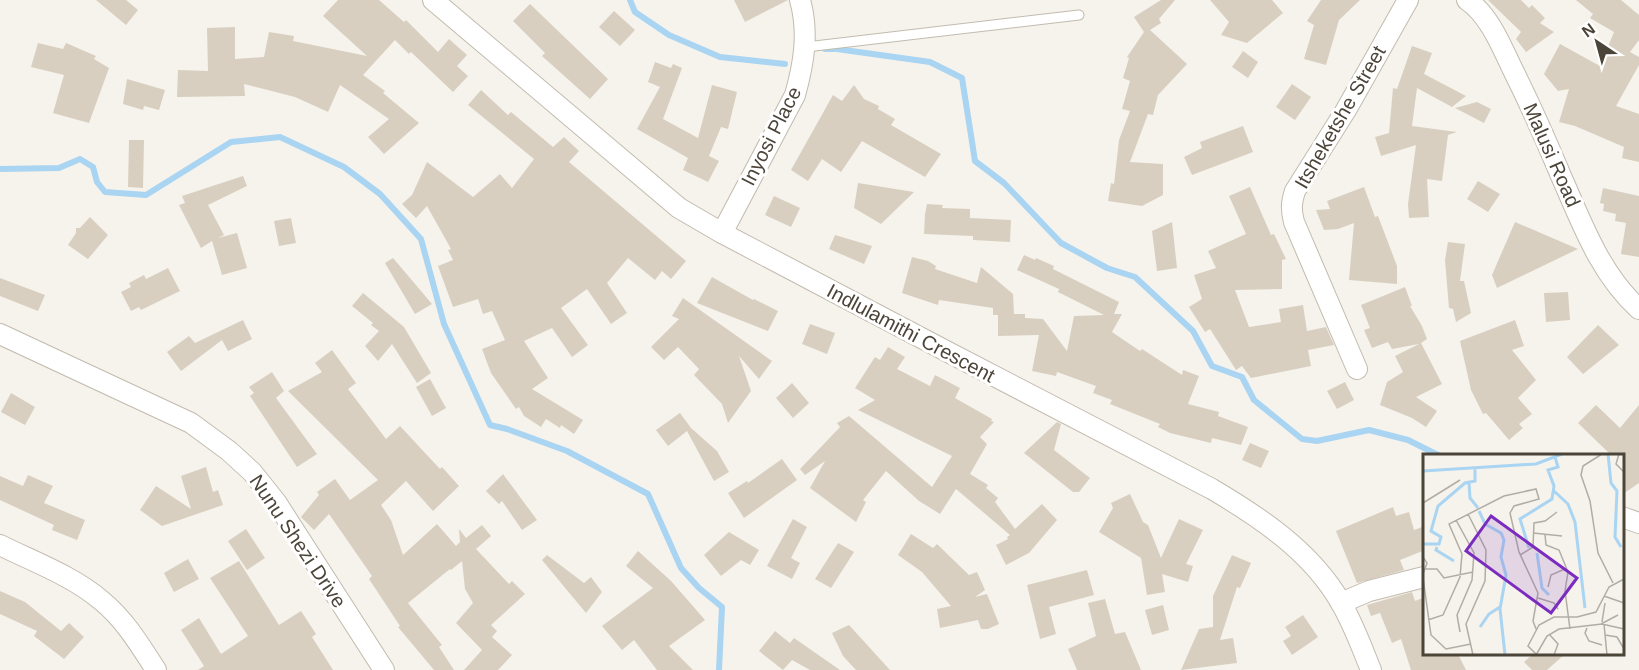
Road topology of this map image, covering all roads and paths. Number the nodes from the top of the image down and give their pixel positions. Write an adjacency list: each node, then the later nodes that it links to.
1 (433, 0): 7 (street, Indlulamithi Crescent)
2 (800, 0): 6 (street, Inyosi Place)
3 (1408, 0): 10 (street, Itsheketshe Street)
4 (1467, 0): 8 (street, Malusi Road)
5 (1079, 15): 6 (lane)
6 (806, 46): 7 (street, Inyosi Place)
7 (722, 233): 15 (street, Indlulamithi Crescent)
8 (1639, 309)
9 (0, 334): 17 (street, Nunu Shezi Drive)
10 (1358, 369)
11 (1624, 517): 12 (street)
12 (1639, 523)
13 (0, 545): 16 (street)
14 (1423, 577): 15 (street)
15 (1341, 603): 18 (street, Indlulamithi Crescent)
16 (156, 670)
17 (384, 670)
18 (1371, 670)

